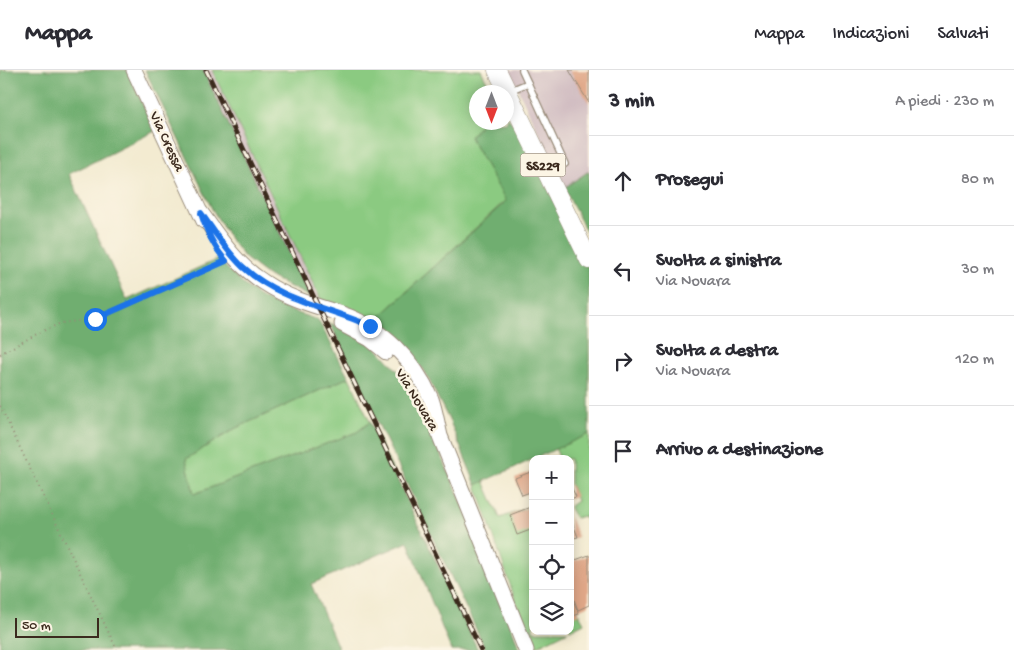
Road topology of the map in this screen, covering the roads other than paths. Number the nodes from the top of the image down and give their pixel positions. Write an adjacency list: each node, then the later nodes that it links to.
1 (134, 70): 9 (main road, Via Cressa)
2 (497, 70): 5 (main road, SS229)
3 (522, 70): 4 (lane)
4 (528, 84): 6 (lane); 8 (lane)
5 (504, 85)
6 (514, 90)
7 (514, 104): 8 (main road, SS229)
8 (547, 172): 10 (main road, SS229)
9 (201, 213): 11 (main road, Via Novara); 11 (main road, Via Novara)
10 (589, 260)
11 (440, 436): 12 (main road, Via Novara)
12 (526, 650)

